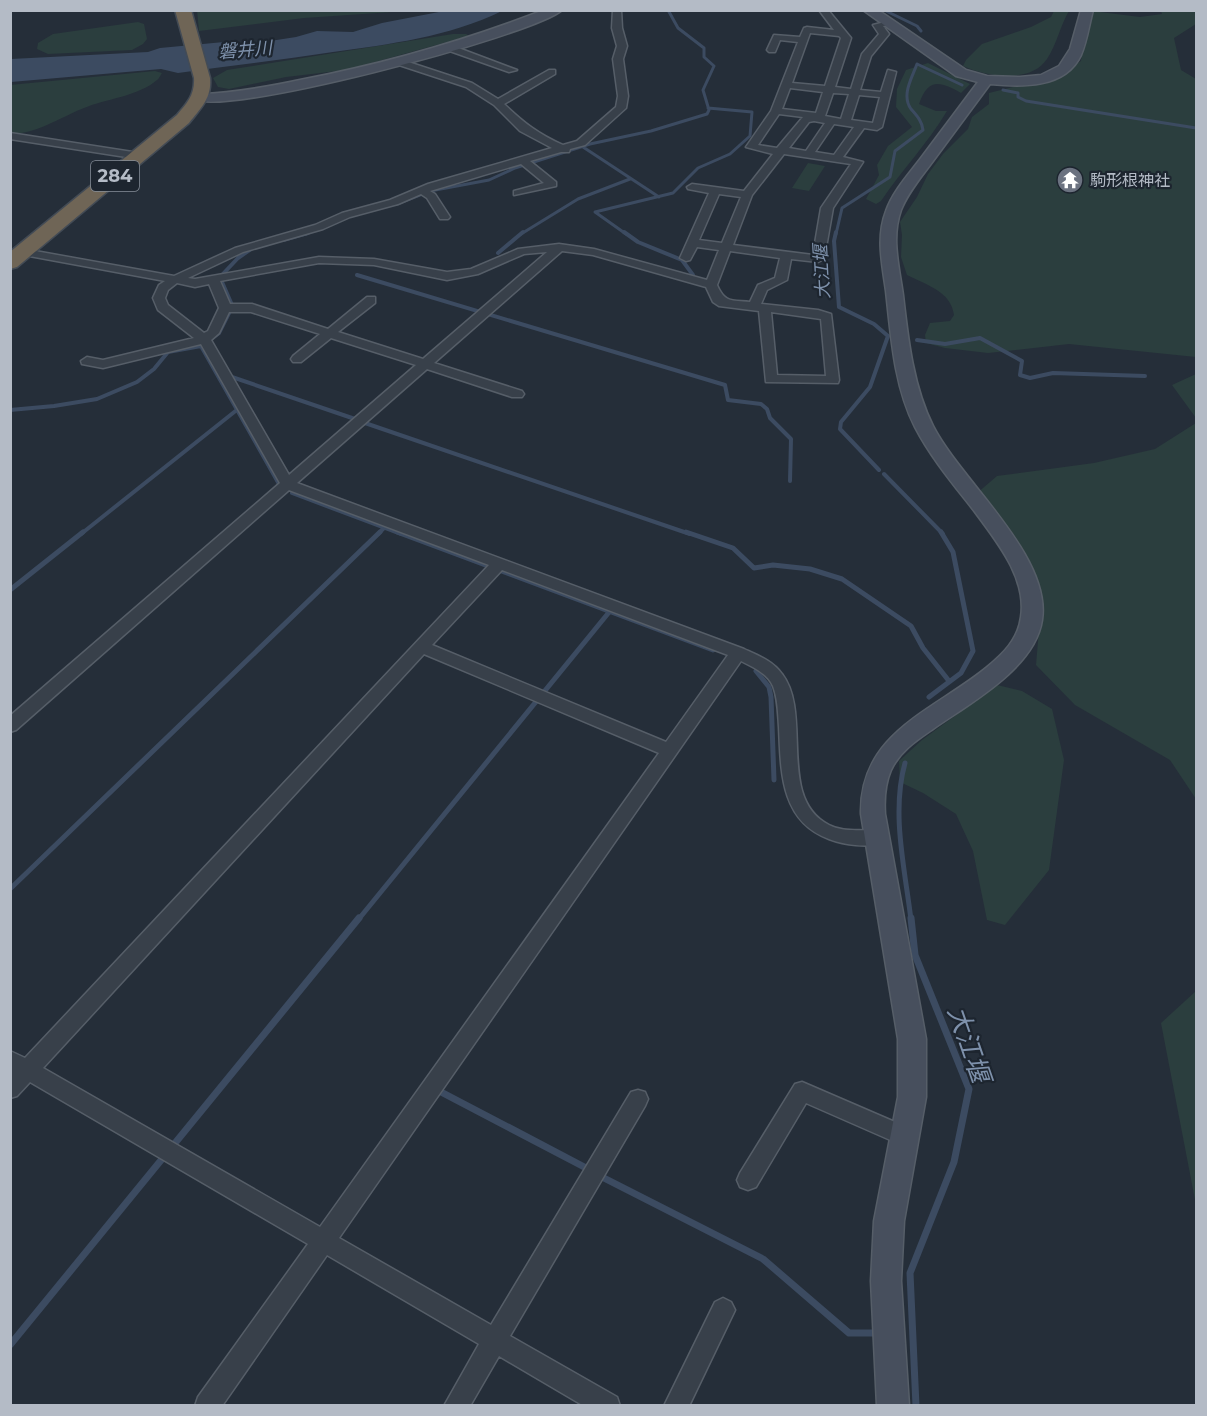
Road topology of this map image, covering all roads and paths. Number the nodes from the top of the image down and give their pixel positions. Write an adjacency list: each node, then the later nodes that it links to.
1 (183, 10): 21 (highway)
2 (556, 10): 9 (street)
3 (617, 10): 29 (street)
4 (823, 10): 7 (street)
5 (1087, 10): 16 (street)
6 (878, 17): 11 (street); 16 (street)
7 (842, 33): 8 (street); 11 (street)
8 (803, 40): 10 (street); 17 (street)
9 (450, 48): 12 (street); 13 (street)
10 (772, 50)
11 (855, 53): 18 (street); 19 (street)
12 (399, 62): 21 (street); 22 (street)
13 (512, 70)
14 (552, 72): 22 (street)
15 (891, 72): 20 (street)
16 (986, 80): 65 (street)
17 (785, 85): 18 (street); 23 (street)
18 (830, 90): 19 (street); 24 (street)
19 (855, 92): 20 (street); 26 (street)
20 (885, 95): 27 (street)
21 (200, 98): 32 (highway, 284)
22 (498, 103): 29 (street)
23 (776, 111): 24 (street); 30 (street)
24 (817, 117): 25 (street); 30 (street)
25 (832, 120): 26 (street); 31 (street)
26 (845, 122): 27 (street)
27 (861, 125): 33 (street)
28 (10, 136): 32 (street)
29 (565, 150): 34 (street)
30 (780, 151): 31 (street); 39 (street)
31 (809, 154): 33 (street)
32 (139, 156): 45 (highway, 284)
33 (836, 159): 44 (street)
34 (524, 161): 36 (street); 38 (street)
35 (692, 187): 37 (street)
36 (422, 190): 40 (street); 47 (street)
37 (715, 191): 39 (street); 41 (street)
38 (518, 193)
39 (747, 195): 43 (street)
40 (444, 218)
41 (693, 243): 43 (street); 46 (street)
42 (559, 247): 48 (street); 49 (street); 57 (street)
43 (726, 247): 44 (street); 49 (street)
44 (786, 255): 51 (street)
45 (17, 258): 47 (street)
46 (686, 258)
47 (174, 280): 48 (street); 54 (street)
48 (214, 281): 52 (street)
49 (711, 285): 51 (street)
50 (371, 300): 53 (street)
51 (760, 307): 51 (street)
52 (225, 308): 53 (street); 54 (street)
53 (330, 333): 55 (street); 57 (street)
54 (204, 339): 56 (street); 59 (street)
55 (297, 359)
56 (87, 361)
57 (426, 363): 58 (street); 59 (street)
58 (517, 394)
59 (287, 484): 60 (street); 63 (street)
60 (499, 564): 61 (street); 62 (street)
61 (421, 647): 64 (street); 66 (street)
62 (738, 653): 64 (street); 65 (street)
63 (10, 726)
64 (669, 750): 71 (street)
65 (877, 838): 69 (street)
66 (19, 1065): 67 (street); 71 (street)
67 (10, 1089)
68 (638, 1099): 73 (street)
69 (904, 1136): 70 (street); 78 (street)
70 (748, 1180)
71 (322, 1241): 73 (street); 74 (street)
72 (723, 1310): 77 (street)
73 (495, 1340): 75 (street); 76 (street)
74 (207, 1406)
75 (456, 1406)
76 (608, 1406)
77 (676, 1406)
78 (892, 1406)

